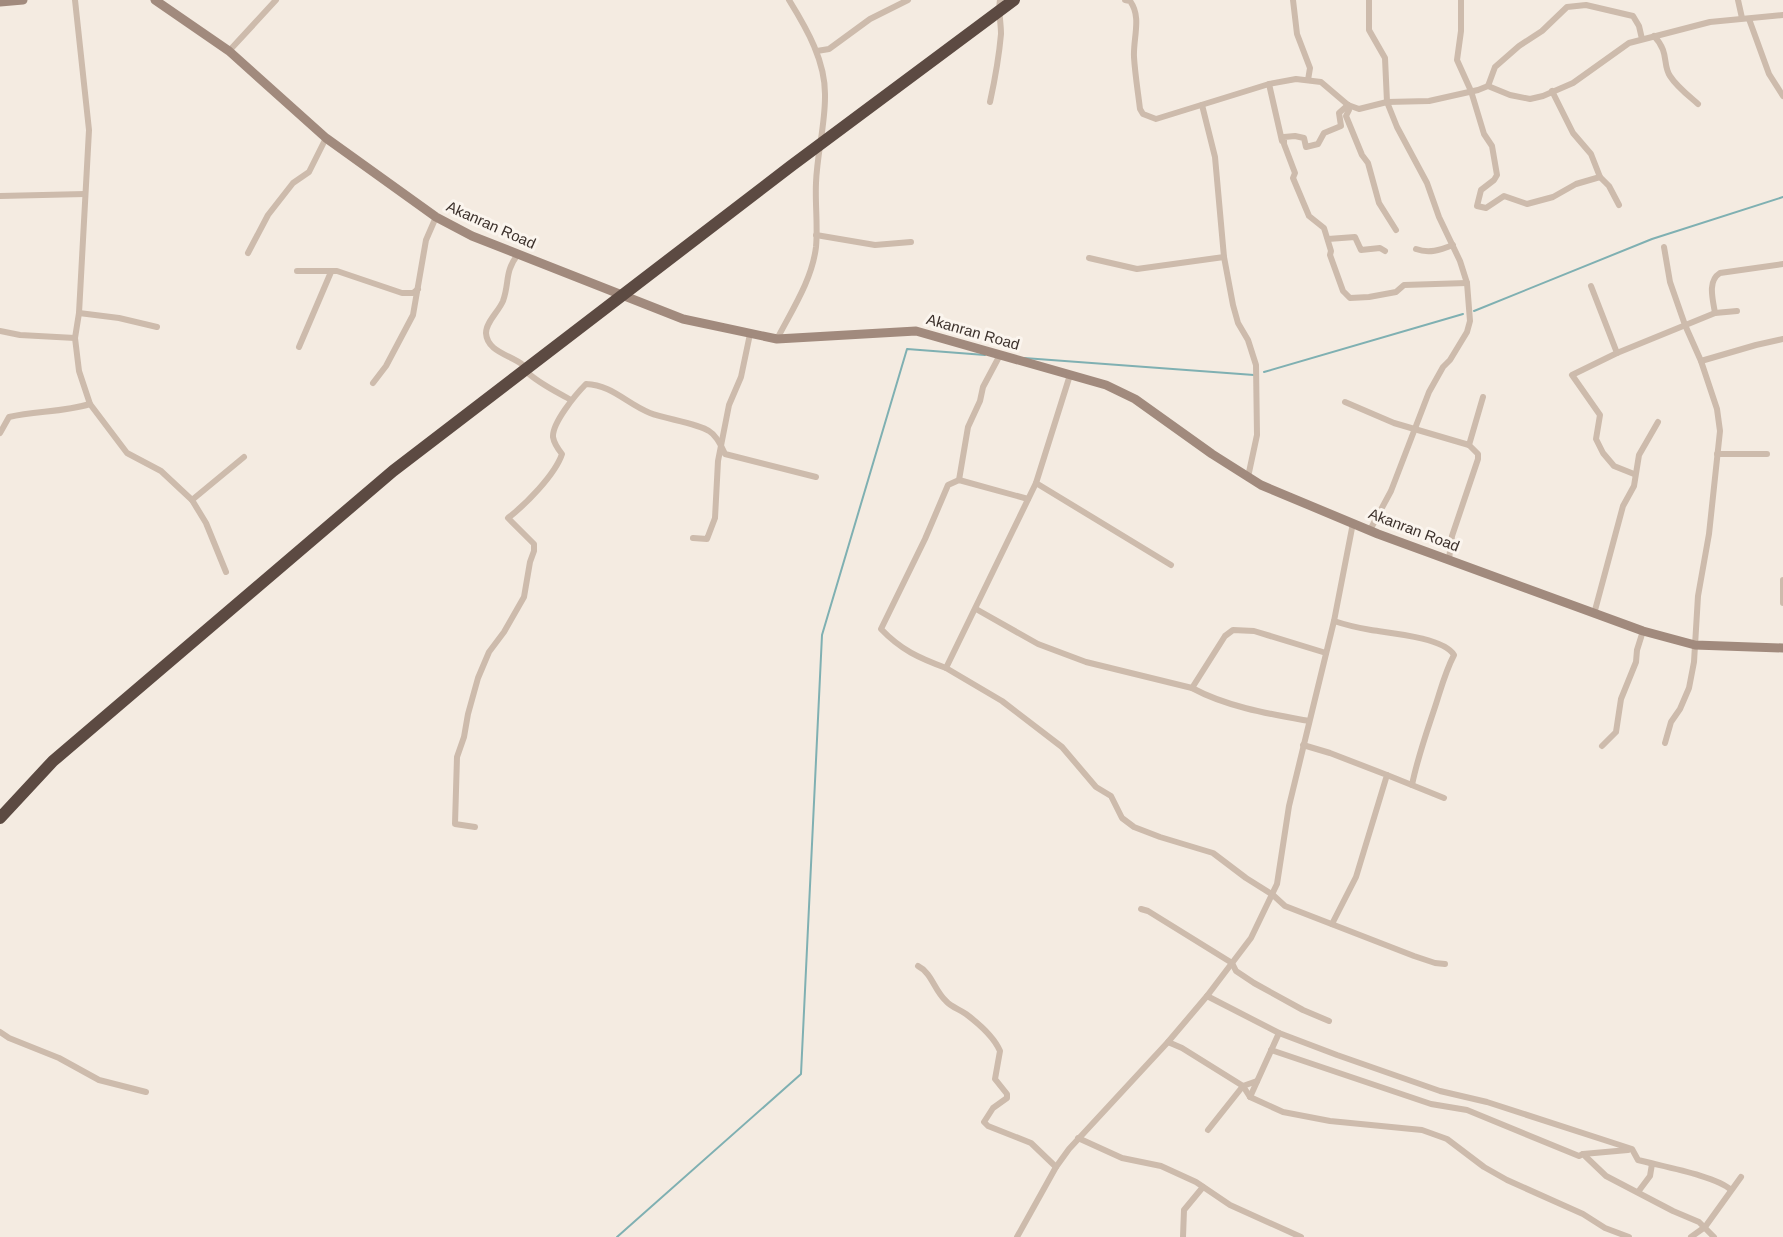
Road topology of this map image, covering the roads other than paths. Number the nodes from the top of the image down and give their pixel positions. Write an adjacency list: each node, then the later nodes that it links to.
1 (23, 0): 16 (main road)
2 (75, 0): 40 (street)
3 (154, 0): 24 (main road, Akanran Road)
4 (276, 0): 24 (street)
5 (789, 0): 25 (street)
6 (908, 0): 25 (street)
7 (1000, 0): 32 (street)
8 (1014, 0): 121 (highway)
9 (1125, 0): 10 (street)
10 (1130, 0): 35 (street)
11 (1293, 0): 26 (street)
12 (1369, 0): 33 (street)
13 (1461, 0): 29 (street)
14 (1562, 0): 18 (street)
15 (1738, 0): 20 (street)
16 (0, 2)
17 (1585, 2): 18 (street); 23 (street)
18 (1567, 7): 28 (street)
19 (1783, 15): 21 (street)
20 (1742, 18): 21 (street); 22 (street)
21 (1749, 19): 31 (street)
22 (1654, 36): 23 (street); 34 (street)
23 (1642, 39): 30 (street)
24 (229, 51): 37 (main road, Akanran Road)
25 (817, 51): 45 (street)
26 (1308, 80): 27 (street); 36 (street)
27 (1269, 84): 35 (street); 38 (street)
28 (1488, 86): 29 (street); 30 (street)
29 (1471, 92): 33 (street); 39 (street)
30 (1552, 92): 39 (street)
31 (1783, 96)
32 (990, 102)
33 (1388, 102): 36 (street); 48 (street)
34 (1698, 104)
35 (1203, 105): 54 (street)
36 (1348, 105): 38 (street); 44 (street)
37 (326, 138): 43 (main road, Akanran Road); 52 (street)
38 (1284, 144): 46 (street)
39 (1600, 177): 42 (street)
40 (86, 194): 41 (street); 63 (street)
41 (0, 196)
42 (1619, 205)
43 (436, 217): 53 (main road, Akanran Road); 61 (street)
44 (1396, 230)
45 (816, 235): 47 (street); 70 (street)
46 (1328, 240): 51 (street); 59 (street)
47 (911, 242)
48 (1453, 245): 50 (street); 59 (street)
49 (1664, 247): 65 (street)
50 (1416, 249)
51 (1385, 251)
52 (248, 253)
53 (518, 254): 68 (main road, Akanran Road); 79 (street)
54 (1224, 257): 55 (street); 92 (street)
55 (1089, 258)
56 (1783, 264): 64 (street)
57 (297, 271): 58 (street)
58 (331, 272): 61 (street); 72 (street)
59 (1467, 283): 83 (street)
60 (1591, 286): 73 (street)
61 (418, 288): 77 (street)
62 (1737, 311): 64 (street)
63 (79, 313): 66 (street); 69 (street)
64 (1714, 313): 65 (street)
65 (1684, 325): 73 (street); 75 (street)
66 (157, 327)
67 (0, 331): 69 (street)
68 (750, 334): 70 (main road, Akanran Road); 86 (street)
69 (75, 338): 81 (street)
70 (777, 339): 74 (main road, Akanran Road)
71 (1783, 339): 75 (street)
72 (299, 347)
73 (1617, 352): 90 (street)
74 (1000, 355): 76 (main road, Akanran Road); 93 (street)
75 (1701, 361): 87 (street)
76 (1070, 375): 92 (main road, Akanran Road); 94 (street)
77 (373, 383)
78 (1483, 397): 85 (street)
79 (572, 400): 86 (street); 122 (street)
80 (1345, 402): 83 (street)
81 (90, 404): 84 (street); 96 (street)
82 (1659, 422): 90 (street)
83 (1415, 430): 85 (street); 98 (street)
84 (0, 433)
85 (1469, 445): 100 (street)
86 (722, 447): 91 (street); 99 (street)
87 (1717, 454): 88 (street); 109 (street)
88 (1767, 454)
89 (244, 457): 96 (street)
90 (1635, 474): 106 (street)
91 (816, 477)
92 (1248, 477): 97 (main road, Akanran Road)
93 (959, 480): 95 (street); 112 (street)
94 (1036, 483): 95 (street); 101 (street)
95 (1028, 499): 105 (street)
96 (192, 500): 102 (street)
97 (1353, 522): 98 (main road, Akanran Road); 107 (street)
98 (1370, 530): 100 (main road, Akanran Road)
99 (693, 538)
100 (1449, 559): 106 (main road, Akanran Road)
101 (1171, 565)
102 (226, 572)
103 (1783, 580): 104 (street)
104 (1783, 603)
105 (976, 609): 112 (street); 113 (street)
106 (1594, 615): 108 (main road, Akanran Road)
107 (1334, 621): 111 (street); 119 (street)
108 (1643, 631): 109 (main road, Akanran Road); 117 (street)
109 (1695, 645): 110 (main road, Akanran Road); 115 (street)
110 (1783, 647)
111 (1326, 653): 113 (street); 114 (street)
112 (946, 668): 123 (street)
113 (1192, 688): 114 (street)
114 (1309, 721): 116 (street)
115 (1665, 743)
116 (1303, 745): 118 (street); 123 (street)
117 (1602, 747)
118 (1387, 775): 119 (street); 125 (street)
119 (1412, 785): 120 (street)
120 (1444, 798)
121 (0, 818)
122 (475, 827)
123 (1273, 895): 125 (street); 126 (street)
124 (1141, 909): 126 (street)
125 (1332, 924): 127 (street)
126 (1232, 963): 129 (street); 130 (street)
127 (1445, 964)
128 (918, 966): 144 (street)
129 (1207, 996): 132 (street); 133 (street)
130 (1329, 1021)
131 (0, 1032): 137 (street)
132 (1279, 1033): 134 (street); 141 (street)
133 (1168, 1042): 136 (street); 140 (street)
134 (1271, 1050): 135 (street); 142 (street)
135 (1257, 1081): 136 (street); 138 (street)
136 (1243, 1086): 138 (street); 139 (street)
137 (146, 1092)
138 (1250, 1096): 153 (street)
139 (1208, 1130)
140 (1078, 1138): 144 (street); 146 (street)
141 (1632, 1149): 142 (street); 143 (street)
142 (1583, 1154): 148 (street)
143 (1652, 1164): 147 (street); 148 (street)
144 (1056, 1167): 150 (street)
145 (1741, 1177): 147 (street)
146 (1203, 1187): 151 (street); 152 (street)
147 (1731, 1190): 149 (street)
148 (1638, 1192): 149 (street)
149 (1705, 1227): 154 (street); 155 (street)
150 (1017, 1237)
151 (1183, 1237)
152 (1301, 1237)
153 (1629, 1237)
154 (1691, 1237)
155 (1714, 1237)

